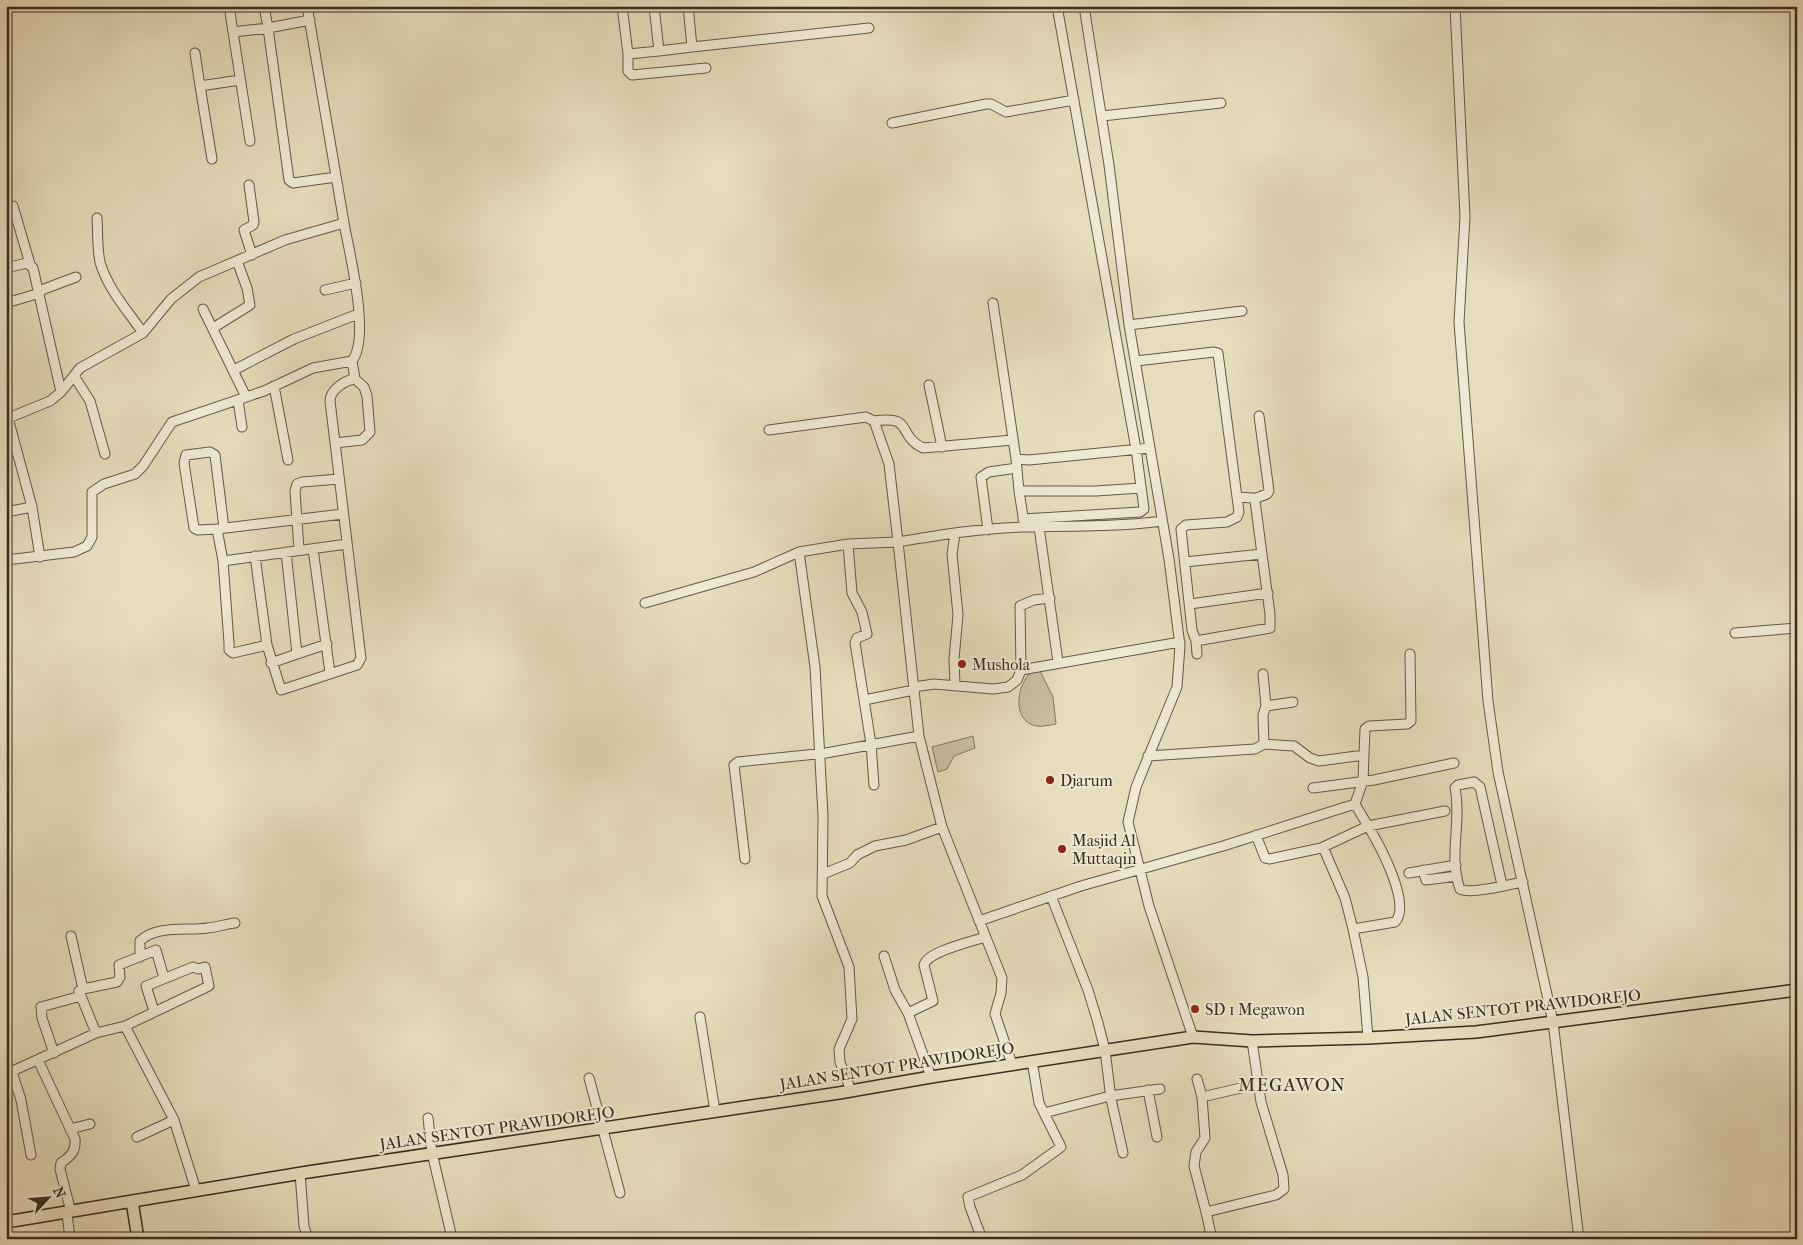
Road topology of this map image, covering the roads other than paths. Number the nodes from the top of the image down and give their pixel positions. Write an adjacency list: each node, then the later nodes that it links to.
1 (229, 6): 13 (street)
2 (264, 6): 11 (street)
3 (308, 6): 10 (street)
4 (622, 6): 17 (street)
5 (654, 6): 15 (street)
6 (688, 6): 14 (street)
7 (1057, 6): 21 (street)
8 (1084, 6): 23 (street)
9 (1455, 6): 152 (street)
10 (310, 20): 11 (street); 27 (street)
11 (268, 28): 13 (street); 27 (street)
12 (869, 28): 14 (street)
13 (233, 32): 19 (street)
14 (692, 47): 15 (street)
15 (659, 52): 17 (street)
16 (195, 53): 20 (street)
17 (628, 54): 18 (street)
18 (706, 68)
19 (240, 80): 20 (street); 25 (street)
20 (200, 86): 26 (street)
21 (1074, 100): 24 (street); 39 (street)
22 (1221, 103): 23 (street)
23 (1102, 116): 37 (street)
24 (892, 122)
25 (250, 141)
26 (212, 159)
27 (336, 177): 31 (street)
28 (248, 185): 32 (street)
29 (13, 206): 34 (street)
30 (97, 218): 49 (street)
31 (344, 223): 32 (street); 38 (street)
32 (252, 254): 33 (street)
33 (237, 261): 48 (street); 49 (street)
34 (30, 264): 35 (street); 41 (street)
35 (6, 268)
36 (76, 277): 41 (street)
37 (1124, 282): 39 (street); 47 (street)
38 (356, 283): 40 (street); 46 (street)
39 (1107, 285): 56 (street)
40 (325, 290)
41 (40, 292): 42 (street); 59 (street)
42 (6, 303)
43 (993, 303): 66 (street)
44 (203, 309): 48 (street)
45 (1242, 311): 47 (street)
46 (358, 314): 50 (street); 52 (street)
47 (1131, 325): 51 (street)
48 (213, 328): 52 (street)
49 (144, 333): 53 (street)
50 (352, 361): 55 (street); 58 (street)
51 (1139, 361): 54 (street); 78 (street)
52 (234, 370): 60 (street)
53 (74, 376): 59 (street); 71 (street)
54 (1139, 377): 56 (street); 70 (street)
55 (355, 379): 67 (street); 67 (street)
56 (1123, 380): 69 (street)
57 (930, 385): 68 (street)
58 (274, 386): 60 (street); 73 (street)
59 (61, 392): 62 (street)
60 (242, 398): 64 (street); 101 (street)
61 (1259, 416): 79 (street)
62 (7, 418): 80 (street)
63 (874, 421): 65 (street); 68 (street); 90 (street)
64 (242, 427)
65 (769, 430)
66 (1013, 440): 68 (street); 72 (street)
67 (335, 444): 75 (street)
68 (942, 447)
69 (1136, 448): 70 (street); 72 (street); 76 (street)
70 (1150, 448): 84 (street)
71 (105, 454)
72 (1016, 459): 74 (street)
73 (288, 460)
74 (1017, 468): 77 (street); 88 (street)
75 (339, 478): 82 (street); 83 (street)
76 (1141, 488): 77 (street); 85 (street)
77 (1019, 491): 85 (street)
78 (1237, 497): 79 (street); 93 (street)
79 (1254, 499): 99 (street)
80 (32, 507): 81 (street); 101 (street)
81 (6, 512)
82 (343, 514): 83 (street); 91 (street)
83 (297, 519): 87 (street); 96 (street)
84 (1162, 521): 86 (street); 94 (street)
85 (1024, 523): 86 (street); 88 (street)
86 (1039, 527): 107 (street)
87 (220, 528): 87 (street); 103 (street)
88 (988, 530): 89 (street)
89 (955, 534): 90 (street); 124 (street)
90 (898, 542): 92 (street); 125 (street)
91 (347, 544): 95 (street); 122 (street)
92 (848, 544): 98 (street); 126 (street)
93 (1181, 546): 94 (street); 104 (street)
94 (1168, 547): 105 (street)
95 (313, 549): 96 (street); 114 (street)
96 (299, 550): 97 (street)
97 (286, 552): 100 (street); 116 (street)
98 (799, 552): 108 (street); 132 (street)
99 (1262, 554): 104 (street); 106 (street)
100 (255, 556): 103 (street); 115 (street)
101 (40, 557): 102 (street)
102 (6, 560)
103 (223, 561): 115 (street)
104 (1185, 562): 105 (street)
105 (1179, 583): 109 (street); 113 (street)
106 (1268, 593): 109 (street); 112 (street)
107 (1050, 598): 119 (street); 121 (street)
108 (645, 603)
109 (1190, 604): 112 (street)
110 (1797, 628): 111 (street)
111 (1735, 633)
112 (1196, 641): 117 (street)
113 (1180, 642): 119 (street); 134 (street)
114 (327, 644): 116 (street); 122 (street)
115 (267, 645): 120 (street)
116 (297, 654): 120 (street)
117 (1197, 654)
118 (1410, 654): 133 (street)
119 (1058, 662): 121 (street)
120 (271, 663): 122 (street)
121 (1021, 670): 124 (street)
122 (330, 673)
123 (1263, 674): 128 (street)
124 (955, 685): 125 (street)
125 (914, 689): 126 (street); 129 (street)
126 (864, 700): 130 (street)
127 (1292, 702): 128 (street)
128 (1266, 706): 131 (street)
129 (919, 736): 130 (street); 142 (street)
130 (871, 744): 132 (street); 137 (street)
131 (1264, 744): 133 (street); 134 (street)
132 (820, 753): 145 (street); 150 (street)
133 (1364, 755): 136 (street)
134 (1148, 756): 147 (street)
135 (1454, 763): 136 (street)
136 (1363, 781): 138 (street); 139 (street)
137 (874, 785)
138 (1313, 788)
139 (1355, 804): 141 (street); 143 (street)
140 (1445, 811): 141 (street)
141 (1368, 826): 144 (street); 157 (street)
142 (942, 827): 150 (street); 155 (street)
143 (1256, 836): 144 (street); 147 (street)
144 (1324, 847): 157 (street)
145 (744, 859)
146 (1456, 865): 148 (street); 151 (street); 153 (street)
147 (1139, 869): 154 (street); 171 (street)
148 (1423, 870): 149 (street); 151 (street)
149 (1409, 873)
150 (823, 874): 186 (street)
151 (1457, 876): 153 (street)
152 (1523, 882): 153 (street); 168 (street)
153 (1502, 886)
154 (1051, 896): 155 (street); 174 (street)
155 (979, 921): 159 (street)
156 (235, 923): 161 (street)
157 (1353, 930): 172 (street)
158 (71, 936): 164 (street)
159 (985, 937): 166 (street); 178 (street)
160 (884, 956): 166 (street)
161 (140, 957): 162 (street); 164 (street)
162 (164, 978): 165 (street); 165 (street)
163 (1797, 990): 168 (main road, JALAN SENTOT PRAWIDOREJO)
164 (82, 992): 170 (street); 175 (street)
165 (154, 1011): 169 (street)
166 (908, 1013): 180 (street)
167 (700, 1017): 189 (street)
168 (1553, 1022): 172 (main road, JALAN SENTOT PRAWIDOREJO); 214 (street)
169 (125, 1026): 170 (street); 192 (street)
170 (96, 1033): 175 (street)
171 (1193, 1037): 173 (main road, JALAN SENTOT PRAWIDOREJO); 174 (main road, JALAN SENTOT PRAWIDOREJO)
172 (1368, 1038): 173 (main road, JALAN SENTOT PRAWIDOREJO)
173 (1252, 1042): 183 (street)
174 (1105, 1050): 177 (main road, JALAN SENTOT PRAWIDOREJO); 187 (street)
175 (54, 1052): 176 (street)
176 (38, 1060): 179 (street); 194 (street)
177 (1032, 1061): 178 (main road, JALAN SENTOT PRAWIDOREJO); 190 (street)
178 (1012, 1064): 180 (main road, JALAN SENTOT PRAWIDOREJO)
179 (9, 1073): 200 (street)
180 (931, 1077): 186 (main road, JALAN SENTOT PRAWIDOREJO)
181 (590, 1078): 195 (street)
182 (1197, 1079): 188 (street)
183 (1258, 1084): 188 (street); 205 (street)
184 (1160, 1089): 185 (street)
185 (1148, 1090): 187 (street); 196 (street)
186 (851, 1091): 189 (main road, JALAN SENTOT PRAWIDOREJO)
187 (1110, 1096): 190 (street); 198 (street)
188 (1202, 1097): 205 (street)
189 (716, 1111): 195 (main road, JALAN SENTOT PRAWIDOREJO)
190 (1044, 1113): 212 (street)
191 (428, 1118): 199 (street)
192 (174, 1120): 197 (street); 202 (street)
193 (90, 1124): 194 (street)
194 (70, 1129): 206 (street)
195 (603, 1129): 199 (main road, JALAN SENTOT PRAWIDOREJO); 203 (street)
196 (1157, 1137)
197 (137, 1138)
198 (1123, 1153)
199 (432, 1154): 201 (main road, JALAN SENTOT PRAWIDOREJO); 208 (street)
200 (31, 1155)
201 (300, 1173): 202 (main road, JALAN SENTOT PRAWIDOREJO); 211 (street)
202 (196, 1190): 204 (main road, JALAN SENTOT PRAWIDOREJO)
203 (620, 1193)
204 (132, 1201): 206 (main road, JALAN SENTOT PRAWIDOREJO); 210 (main road)
205 (1206, 1212): 213 (street)
206 (69, 1213): 207 (main road, JALAN SENTOT PRAWIDOREJO); 209 (street)
207 (6, 1222)
208 (452, 1238)
209 (70, 1239)
210 (138, 1239)
211 (308, 1239)
212 (982, 1239)
213 (1212, 1239)
214 (1579, 1239)

